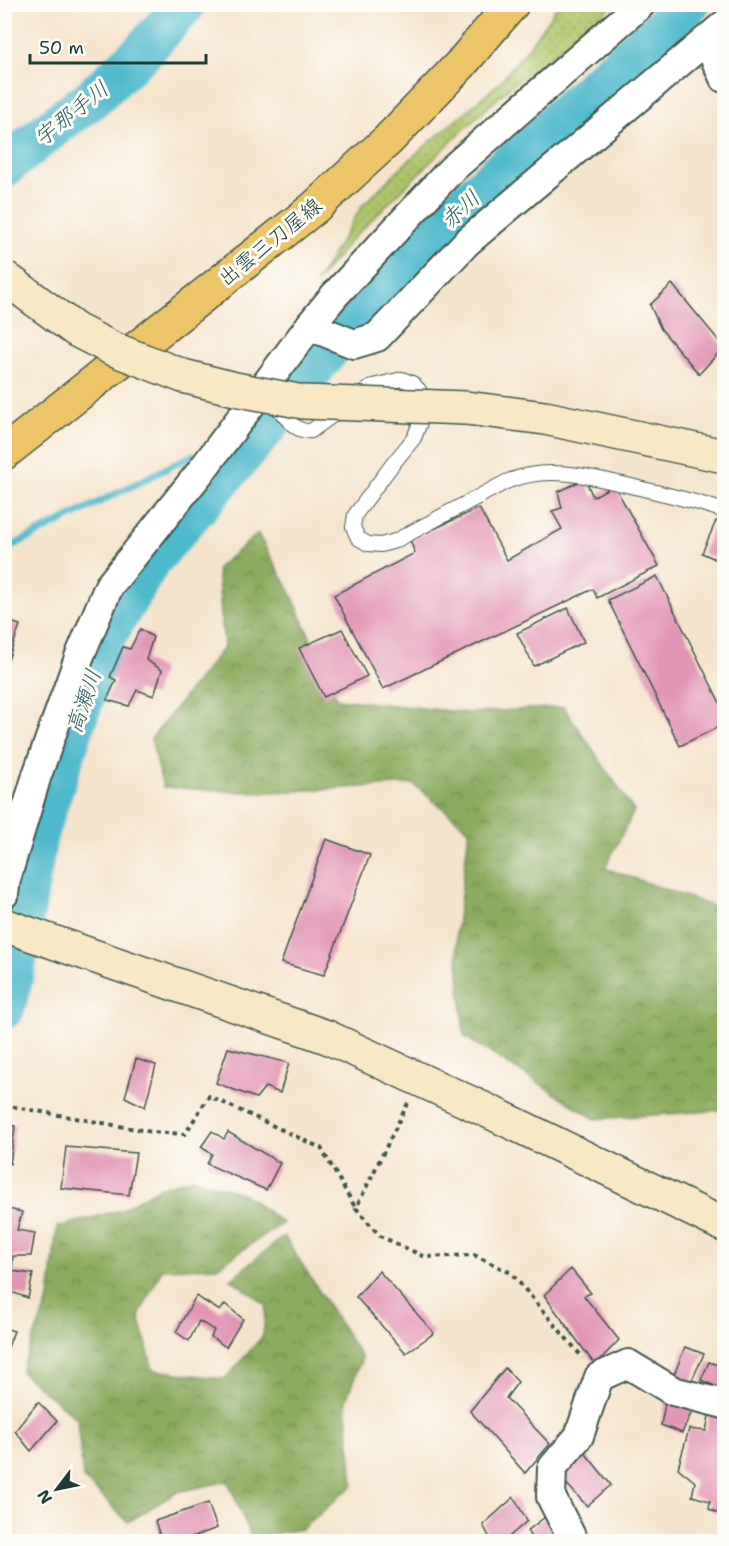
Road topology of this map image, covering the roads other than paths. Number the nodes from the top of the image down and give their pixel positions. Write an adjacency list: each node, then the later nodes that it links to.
1 (512, 4): 8 (main road, 出雲三刀屋線)
2 (640, 4): 6 (street)
3 (716, 33): 4 (street); 6 (street)
4 (724, 78)
5 (4, 277): 9 (street, bridge)
6 (316, 328): 7 (street)
7 (268, 396): 10 (lane); 11 (street)
8 (4, 453)
9 (724, 456)
10 (724, 511)
11 (5, 884)
12 (16, 929): 13 (street)
13 (724, 1226)
14 (724, 1404): 15 (street)
15 (574, 1542)

